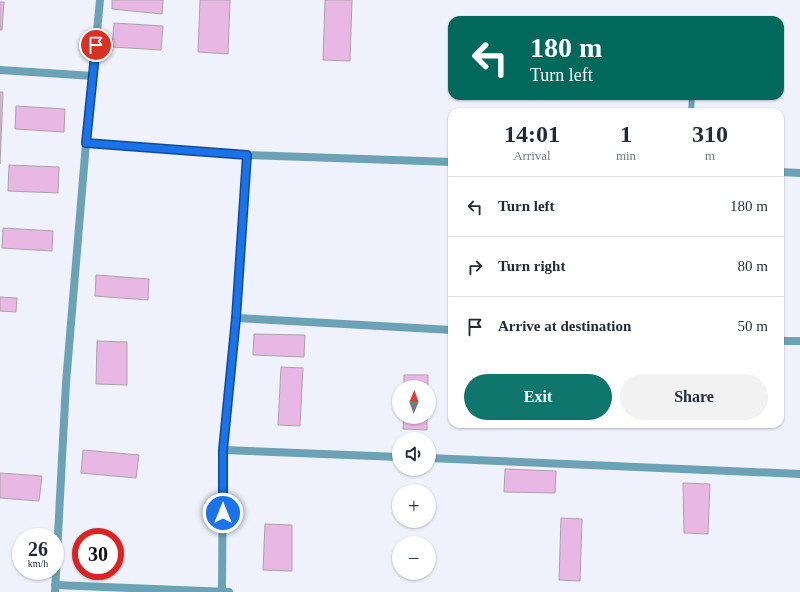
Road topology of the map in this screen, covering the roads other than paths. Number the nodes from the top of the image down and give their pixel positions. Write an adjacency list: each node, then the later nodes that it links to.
1 (100, 0): 3 (street)
2 (0, 70): 3 (street)
3 (93, 76): 4 (street)
4 (86, 143): 5 (street); 17 (street)
5 (247, 155): 6 (street); 9 (street)
6 (448, 162)
7 (784, 172): 8 (street)
8 (800, 173)
9 (236, 318): 10 (street); 13 (street)
10 (448, 330)
11 (784, 341): 12 (street)
12 (800, 341)
13 (223, 450): 14 (street); 18 (street)
14 (392, 457)
15 (436, 458): 16 (street)
16 (800, 474)
17 (55, 588): 18 (street)
18 (222, 592): 19 (street)
19 (229, 592)

